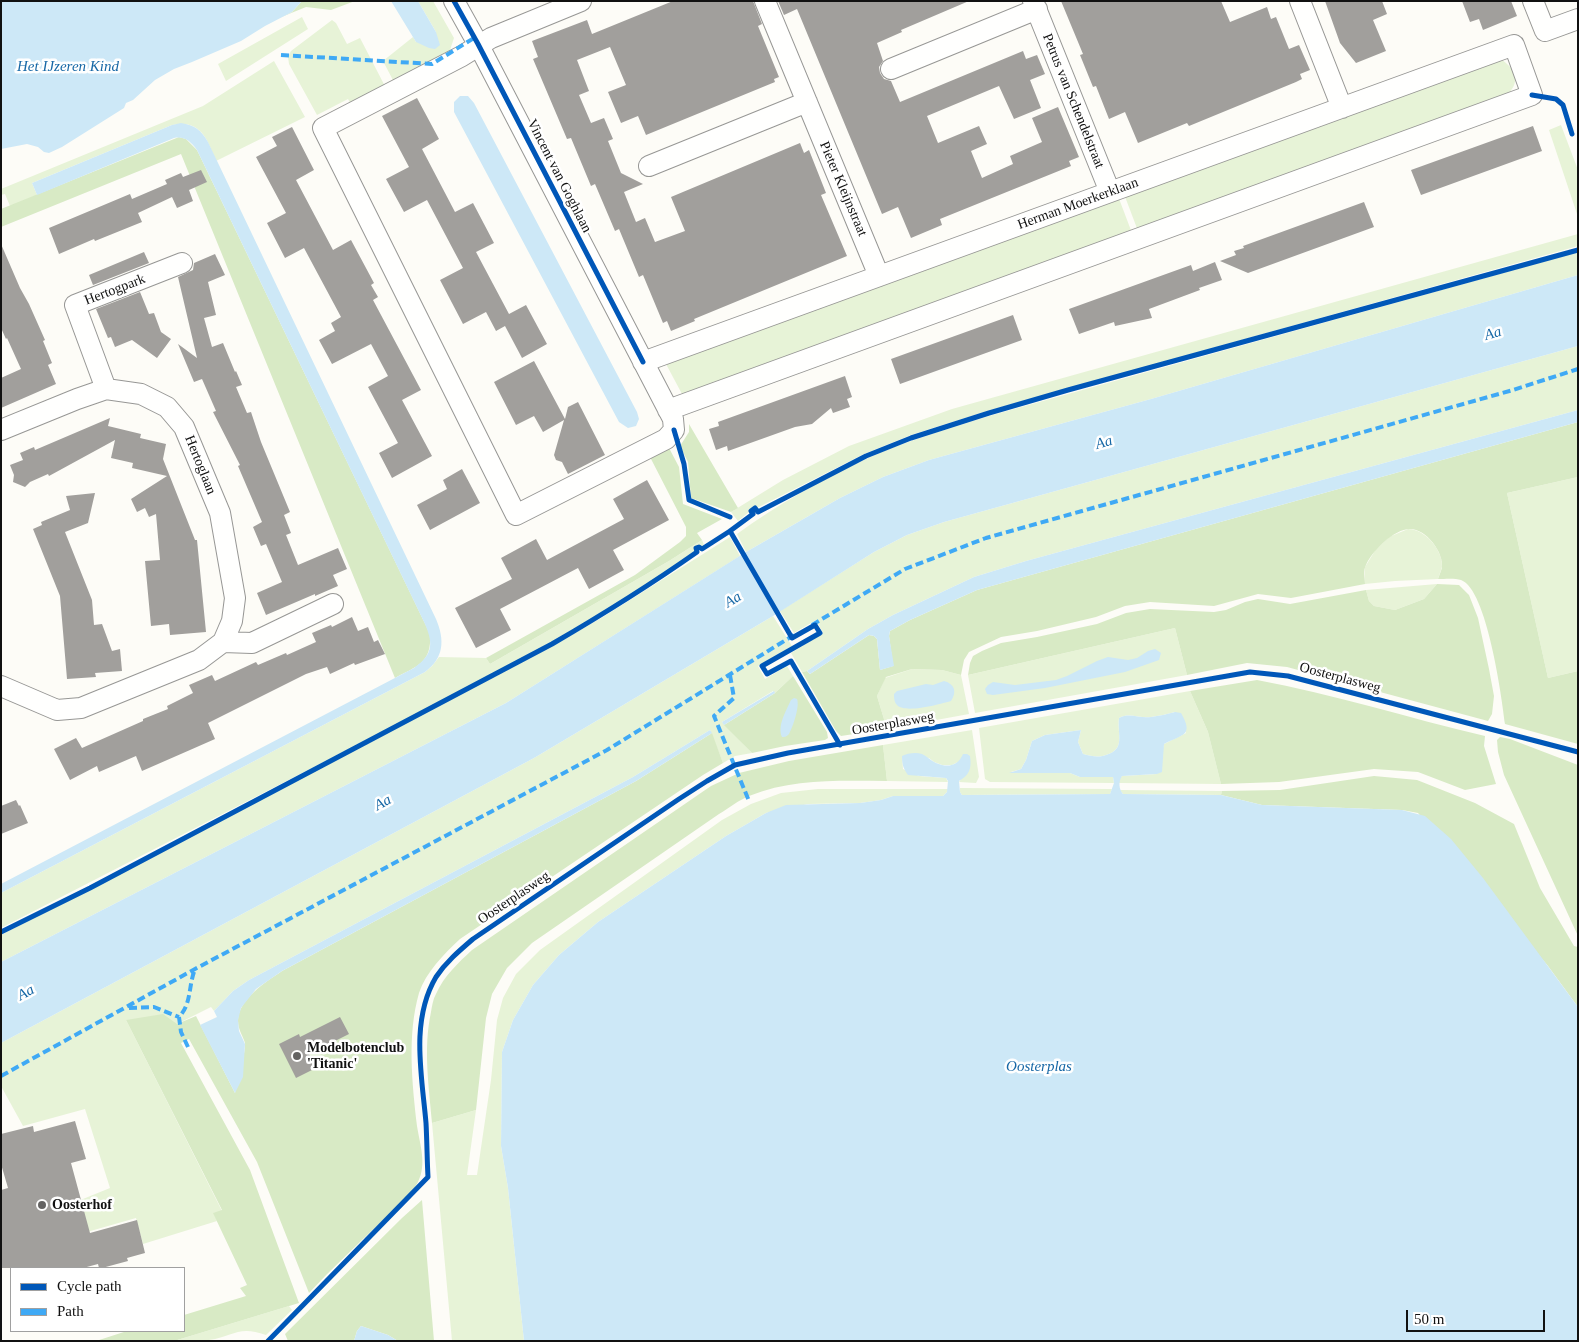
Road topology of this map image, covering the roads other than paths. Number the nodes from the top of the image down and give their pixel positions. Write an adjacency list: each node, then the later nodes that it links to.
1 (454, 1): 8 (street, Vincent van Goghlaan)
2 (581, 1): 8 (street)
3 (765, 1): 10 (street, Pieter Kleijnstraat)
4 (1300, 1): 11 (street)
5 (1533, 1): 7 (street)
6 (1035, 5): 9 (street, Petrus van Schendelstraat); 13 (street, Petrus van Schendelstraat)
7 (1578, 19)
8 (478, 44): 16 (street, Vincent van Goghlaan); 18 (street, Vincent van Goghlaan)
9 (891, 69)
10 (807, 102): 12 (street); 15 (street, Pieter Kleijnstraat)
11 (1342, 108): 13 (street, Herman Moerkerklaan); 18 (street, Herman Moerkerklaan)
12 (649, 166)
13 (1110, 192): 15 (street, Herman Moerkerklaan)
14 (182, 263): 17 (street, Hertogpark)
15 (879, 276): 16 (street, Herman Moerkerklaan)
16 (642, 362): 18 (street, Vincent van Goghlaan)
17 (106, 389): 19 (street, Hertoglaan); 21 (street, Hertoglaan)
18 (668, 410)
19 (1, 430)
20 (332, 604): 21 (street)
21 (222, 642): 22 (street, Hertoglaan)
22 (1, 686)

